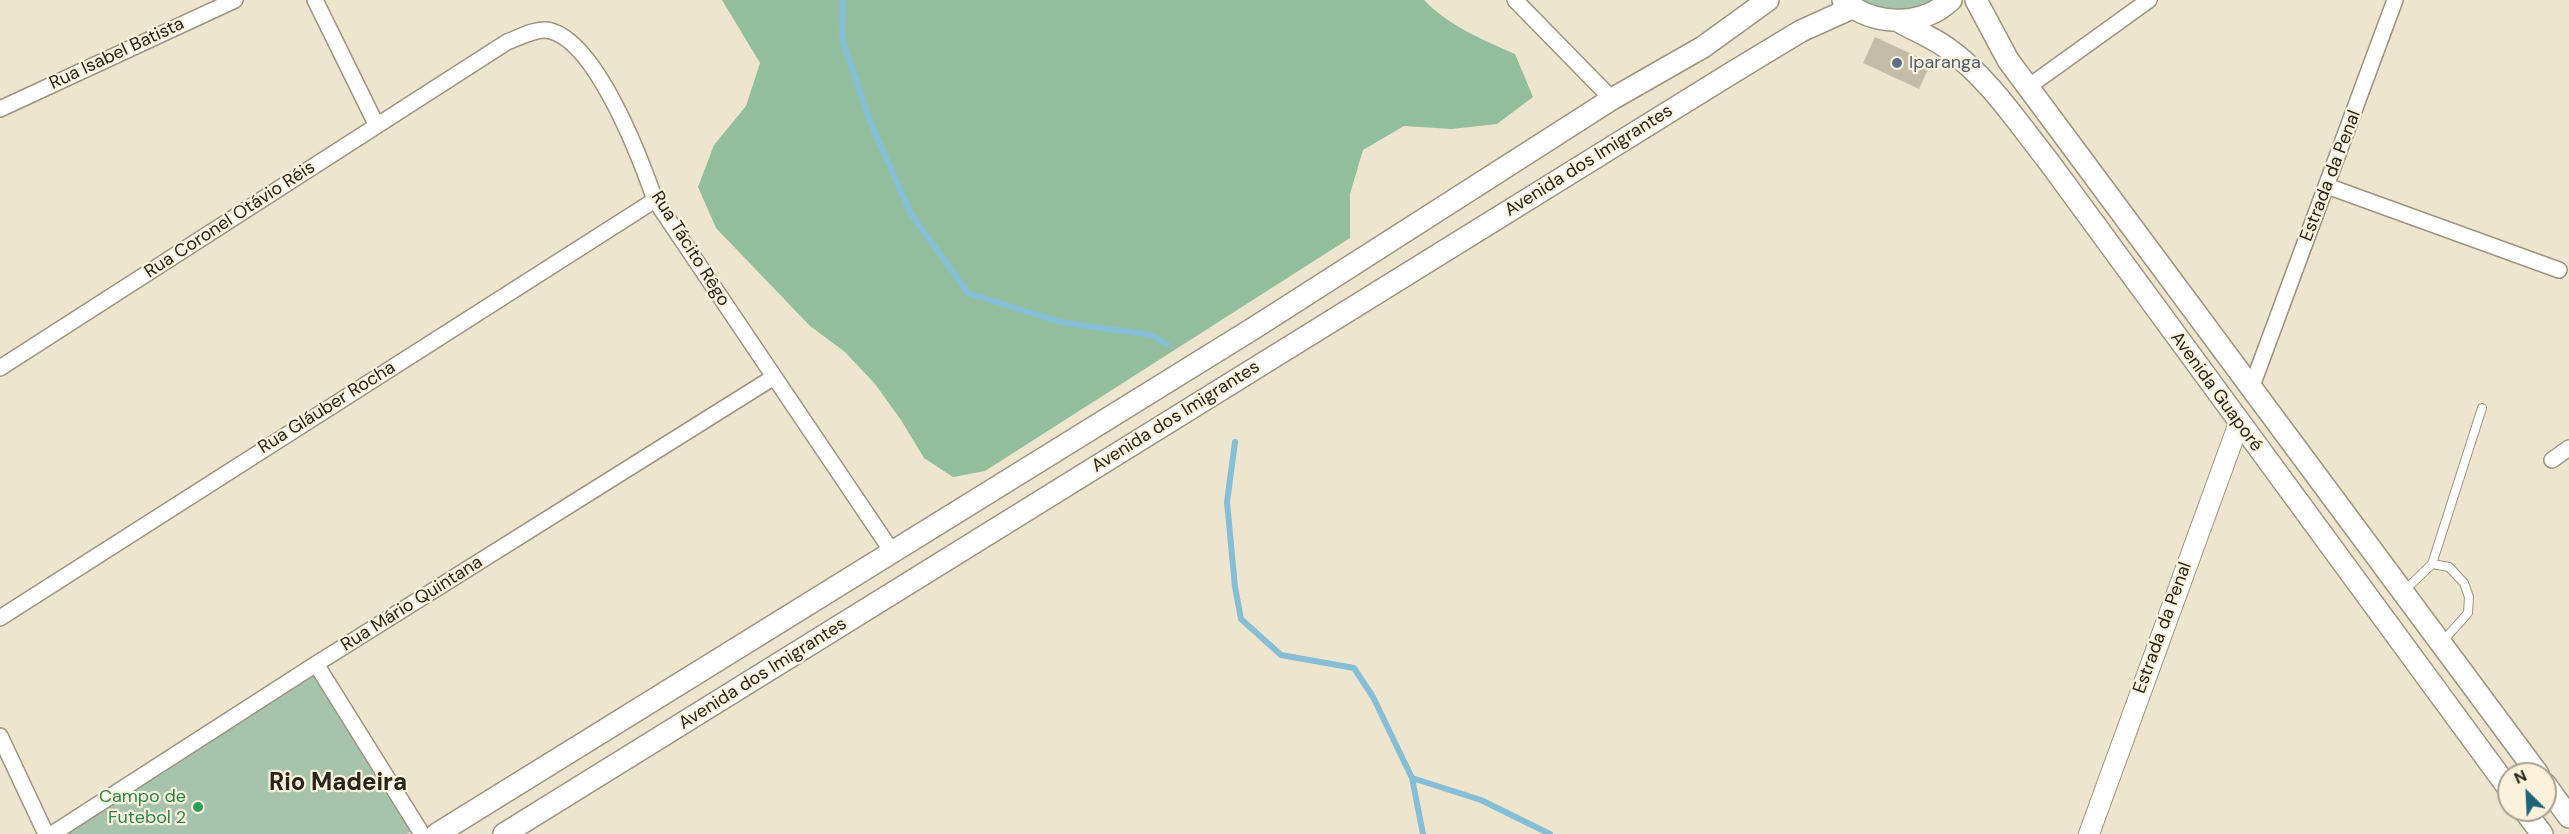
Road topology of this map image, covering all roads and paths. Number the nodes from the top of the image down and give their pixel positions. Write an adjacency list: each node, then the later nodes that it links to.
1 (235, 0): 14 (street, Rua Isabel Batista)
2 (315, 0): 15 (street)
3 (1515, 0): 13 (street)
4 (1768, 0): 13 (main road, Avenida dos Imigrantes)
5 (1951, 0): 10 (main road)
6 (1976, 0): 12 (main road, Avenida Guaporé)
7 (2149, 0): 12 (street)
8 (2395, 0): 16 (street, Estrada da Penal)
9 (1847, 4): 10 (main road); 41 (main road, Avenida dos Imigrantes)
10 (1898, 21): 23 (main road, Avenida Guaporé)
11 (460, 72): 15 (street, Rua Coronel Otávio Réis); 17 (street, Rua Tácito Rêgo)
12 (2028, 87): 21 (main road, Avenida Guaporé)
13 (1612, 99): 26 (main road, Avenida dos Imigrantes)
14 (0, 109)
15 (376, 124): 19 (street, Rua Coronel Otávio Réis)
16 (2327, 186): 18 (street); 21 (street, Estrada da Penal)
17 (655, 200): 20 (street, Rua Tácito Rêgo); 29 (street, Rua Gláuber Rocha)
18 (2559, 270)
19 (0, 368)
20 (774, 377): 26 (street, Rua Tácito Rêgo); 31 (street, Rua Mário Quintana)
21 (2252, 386): 28 (main road, Avenida Guaporé)
22 (2482, 408): 27 (lane)
23 (2239, 423): 34 (main road, Avenida Guaporé); 42 (street, Estrada da Penal)
24 (2569, 447): 25 (street)
25 (2552, 460)
26 (893, 553): 40 (main road, Avenida dos Imigrantes)
27 (2432, 564): 28 (lane); 30 (lane)
28 (2404, 591): 30 (main road, Avenida Guaporé)
29 (0, 618)
30 (2442, 642): 33 (main road, Avenida Guaporé)
31 (316, 664): 38 (street, Rua Mário Quintana); 39 (street)
32 (0, 736): 37 (street)
33 (2529, 762)
34 (2497, 773)
35 (2557, 800): 36 (main road)
36 (2569, 817)
37 (46, 834)
38 (52, 834)
39 (422, 834)
40 (437, 834)
41 (504, 834)
42 (2089, 834)

